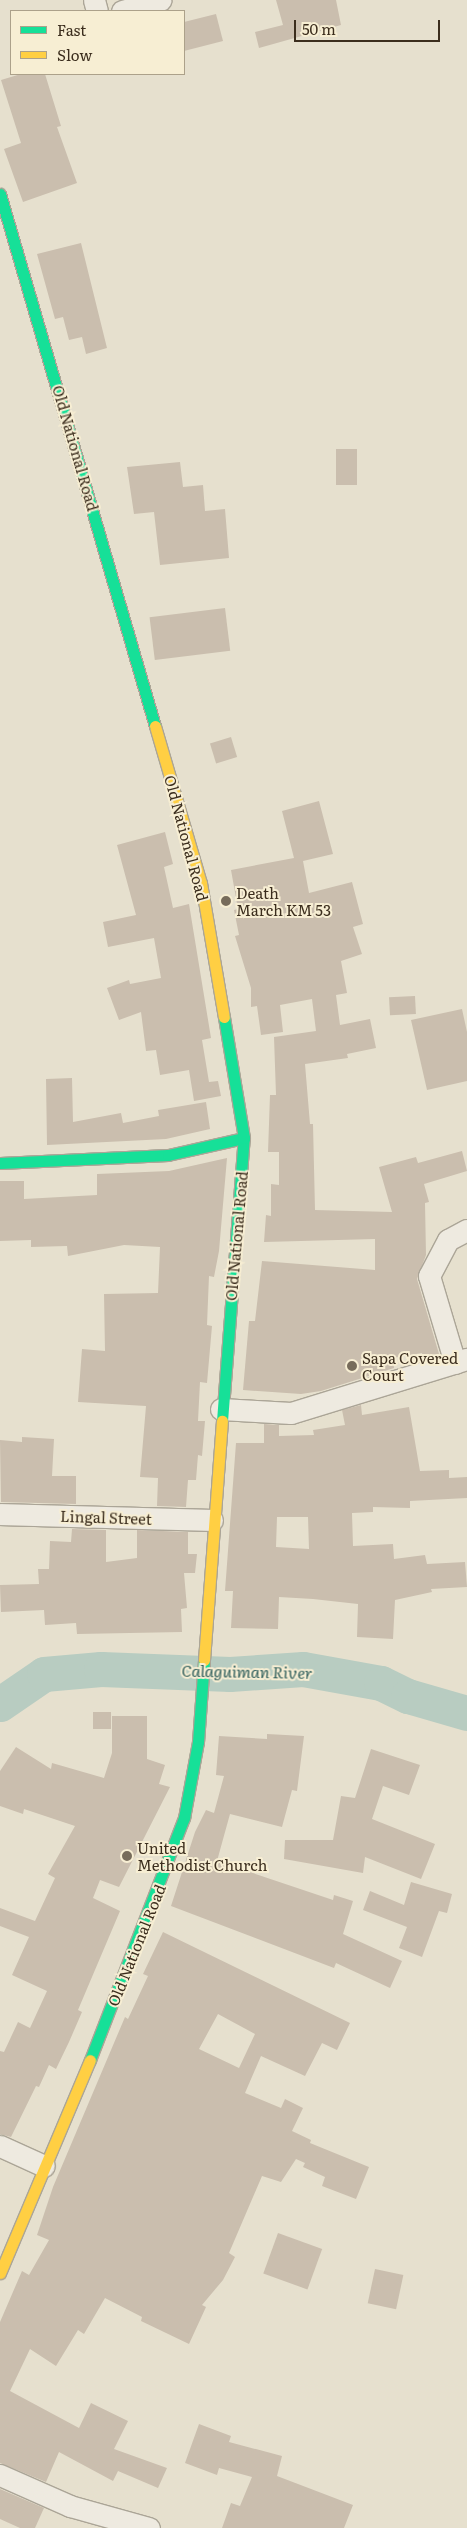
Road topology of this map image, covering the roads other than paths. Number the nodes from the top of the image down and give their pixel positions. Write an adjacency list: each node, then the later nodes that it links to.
1 (160, 0): 2 (street)
2 (125, 10)
3 (0, 194): 4 (main road, Old National Road)
4 (244, 1138): 5 (main road); 8 (main road, Old National Road)
5 (0, 1163)
6 (467, 1230): 7 (street)
7 (461, 1361): 8 (street)
8 (221, 1409): 10 (main road, Old National Road)
9 (0, 1514): 10 (street, Lingal Street)
10 (212, 1520): 12 (main road, Old National Road)
11 (0, 2146): 12 (street)
12 (44, 2166): 13 (main road, Old National Road)
13 (0, 2273)
14 (0, 2475): 15 (street)
15 (149, 2528)

